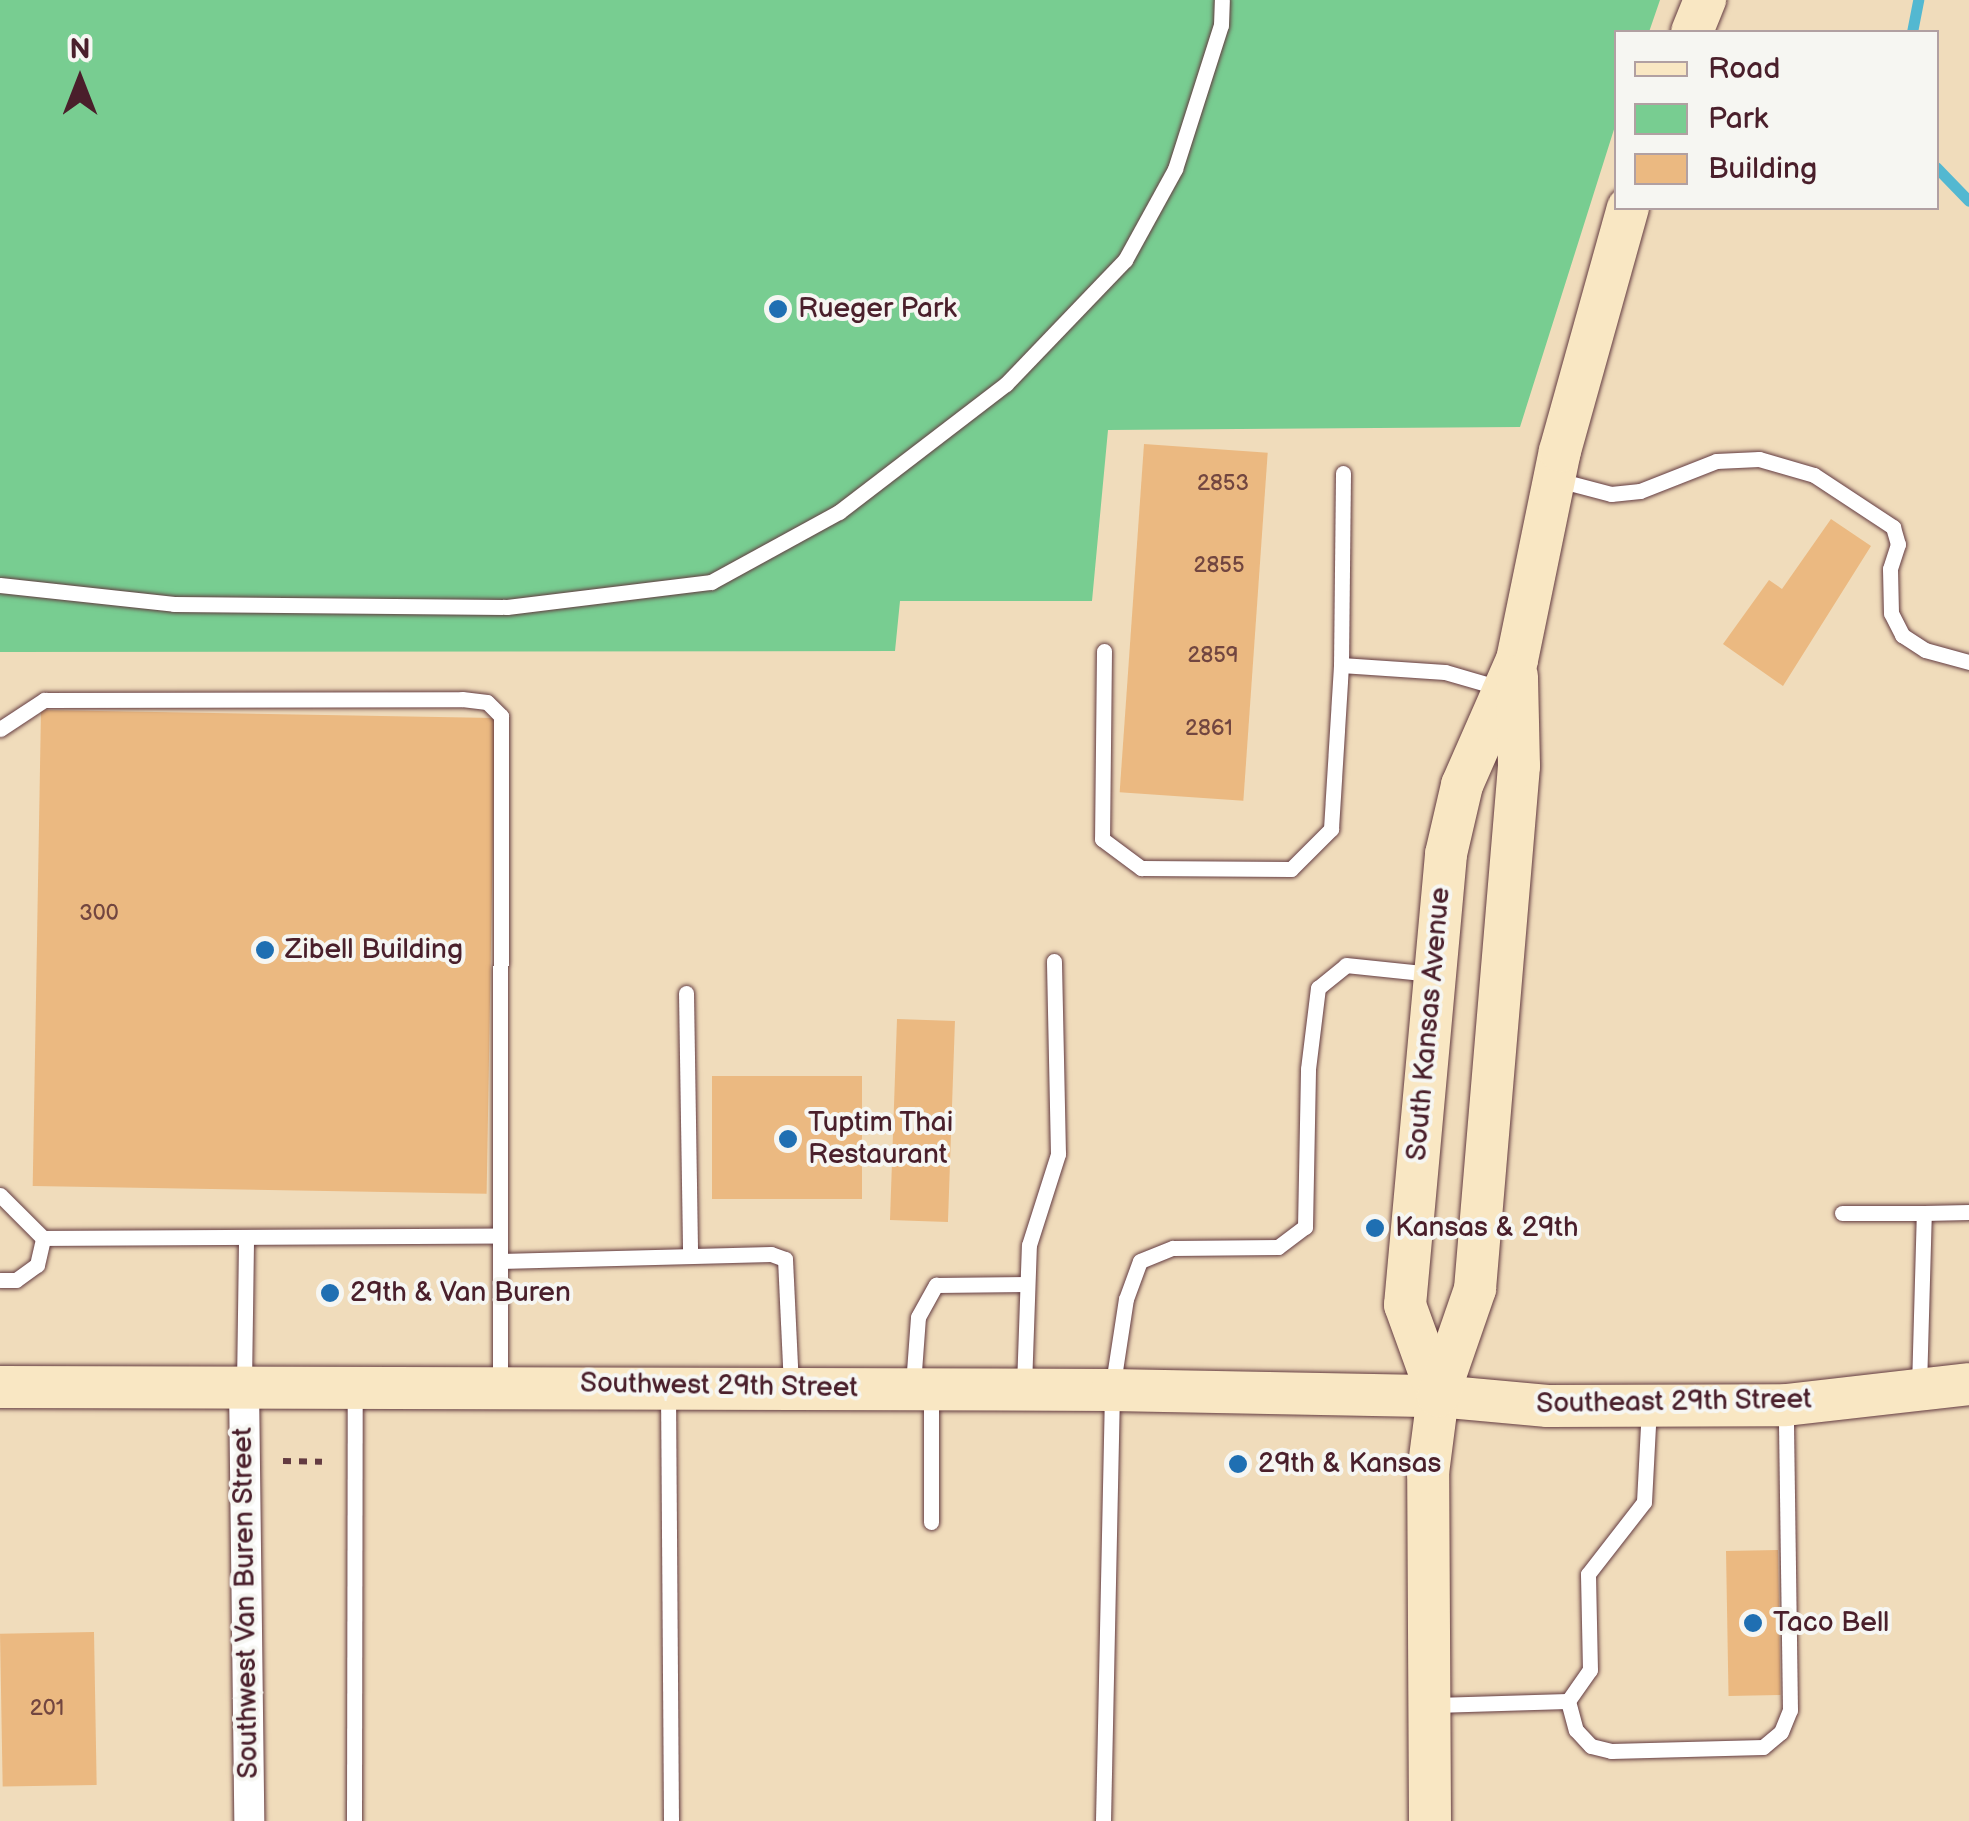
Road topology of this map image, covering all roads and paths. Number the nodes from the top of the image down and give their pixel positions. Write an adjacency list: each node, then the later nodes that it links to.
1 (1222, 0): 7 (lane)
2 (1705, 0): 3 (main road)
3 (1693, 30)
4 (1627, 210): 6 (main road, South Kansas Avenue)
5 (1342, 474): 10 (lane)
6 (1554, 479): 9 (lane); 11 (main road, South Kansas Avenue)
7 (0, 584)
8 (1104, 651): 10 (lane)
9 (1969, 662)
10 (1341, 666): 11 (lane)
11 (1510, 675): 14 (main road, South Kansas Avenue); 38 (main road, South Kansas Avenue)
12 (0, 729): 20 (lane)
13 (1054, 961): 26 (lane)
14 (1434, 974): 37 (lane); 38 (main road, South Kansas Avenue)
15 (686, 993): 23 (lane)
16 (0, 1195): 21 (lane)
17 (1969, 1212): 19 (lane)
18 (1842, 1213): 19 (lane)
19 (1924, 1213): 34 (lane)
20 (500, 1236): 22 (lane); 24 (lane)
21 (43, 1238): 22 (lane); 25 (lane)
22 (246, 1240): 30 (lane)
23 (690, 1256): 24 (lane); 33 (lane)
24 (500, 1261): 28 (lane)
25 (0, 1280)
26 (1026, 1284): 35 (lane); 36 (lane)
27 (355, 1384): 28 (main road, Southwest 29th Street); 30 (main road, Southwest 29th Street); 47 (lane)
28 (500, 1384): 31 (main road, Southwest 29th Street)
29 (1969, 1384): 34 (main road, Southeast 29th Street)
30 (244, 1385): 32 (main road, Southwest 29th Street); 46 (street, Southwest Van Buren Street)
31 (668, 1385): 33 (main road, Southwest 29th Street); 48 (lane)
32 (0, 1387)
33 (792, 1387): 35 (main road, Southwest 29th Street)
34 (1919, 1387): 39 (main road, Southeast 29th Street)
35 (922, 1389): 36 (main road, Southwest 29th Street); 43 (lane)
36 (1024, 1390): 37 (main road, Southwest 29th Street)
37 (1112, 1390): 38 (main road, Southwest 29th Street); 49 (lane)
38 (1438, 1396): 40 (main road, Southeast 29th Street); 45 (main road, South Kansas Avenue)
39 (1786, 1404): 40 (main road, Southeast 29th Street); 44 (lane)
40 (1649, 1405): 44 (lane)
41 (283, 1462): 42 (path)
42 (322, 1462)
43 (931, 1522)
44 (1568, 1701): 45 (lane)
45 (1430, 1705): 50 (main road, South Kansas Avenue)
46 (248, 1821)
47 (354, 1821)
48 (671, 1821)
49 (1103, 1821)
50 (1430, 1821)

